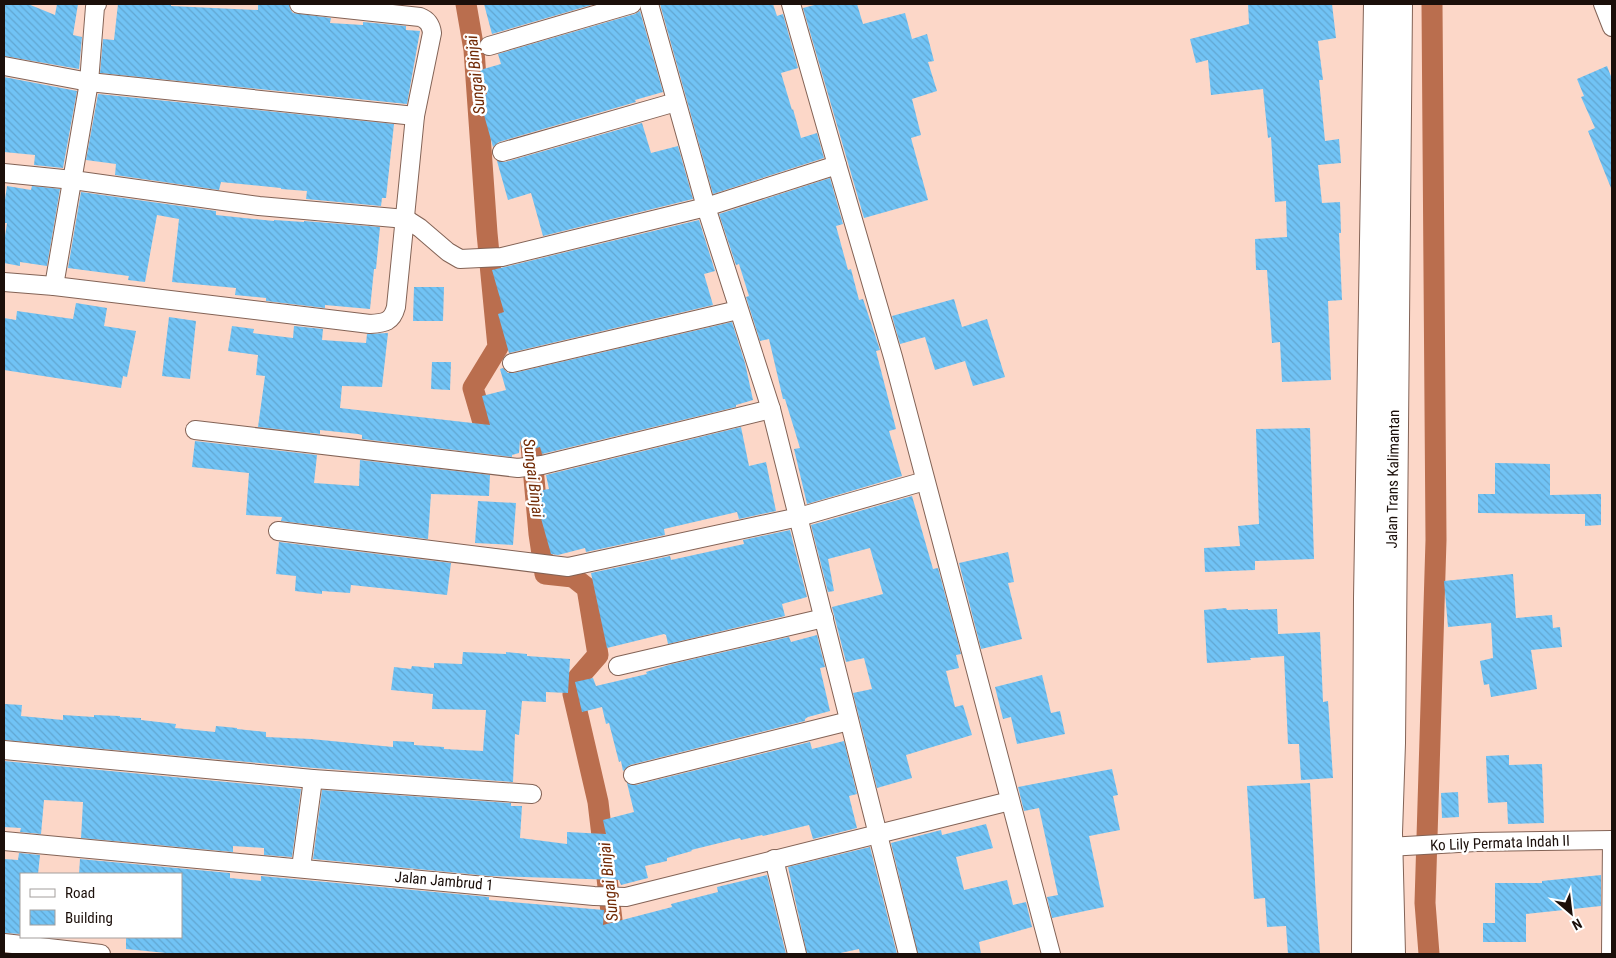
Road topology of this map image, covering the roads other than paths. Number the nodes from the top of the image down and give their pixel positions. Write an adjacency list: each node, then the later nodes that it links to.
1 (97, 4): 12 (street)
2 (299, 4): 14 (street)
3 (632, 4): 10 (street)
4 (649, 4): 13 (street)
5 (791, 4): 16 (street)
6 (1378, 4): 49 (highway, Jalan Trans Kalimantan)
7 (1398, 4): 41 (highway, Jalan Trans Kalimantan)
8 (1604, 4): 9 (street)
9 (1612, 27)
10 (489, 46)
11 (4, 66): 12 (street)
12 (89, 82): 14 (street); 18 (street)
13 (676, 102): 15 (street); 19 (street)
14 (414, 116): 20 (street)
15 (502, 152)
16 (836, 165): 19 (street); 27 (street)
17 (4, 173): 18 (street)
18 (73, 180): 20 (street); 22 (street)
19 (706, 207): 20 (street); 23 (street)
20 (406, 219): 22 (street)
21 (4, 282): 22 (street)
22 (54, 286)
23 (738, 310): 24 (street); 25 (street)
24 (512, 363)
25 (771, 408): 26 (street); 28 (street)
26 (195, 430)
27 (925, 481): 28 (street); 37 (street)
28 (799, 517): 29 (street); 30 (street)
29 (278, 531)
30 (824, 618): 31 (street); 32 (street)
31 (618, 666)
32 (849, 721): 34 (street); 38 (street)
33 (4, 750): 35 (street)
34 (633, 775)
35 (313, 779): 36 (street); 43 (street)
36 (532, 794)
37 (1010, 801): 38 (street, Jalan Jambrud 1); 48 (street)
38 (877, 835): 42 (street, Jalan Jambrud 1); 47 (street)
39 (1612, 840): 41 (street, Ko Lily Permata Indah II); 51 (street)
40 (4, 841): 43 (street, Jalan Jambrud 1)
41 (1393, 847): 50 (highway, Jalan Trans Kalimantan)
42 (774, 859): 43 (street, Jalan Jambrud 1); 46 (street)
43 (301, 868)
44 (4, 943): 45 (street)
45 (101, 954)
46 (797, 954)
47 (908, 954)
48 (1051, 954)
49 (1366, 954)
50 (1391, 954)
51 (1611, 954)

